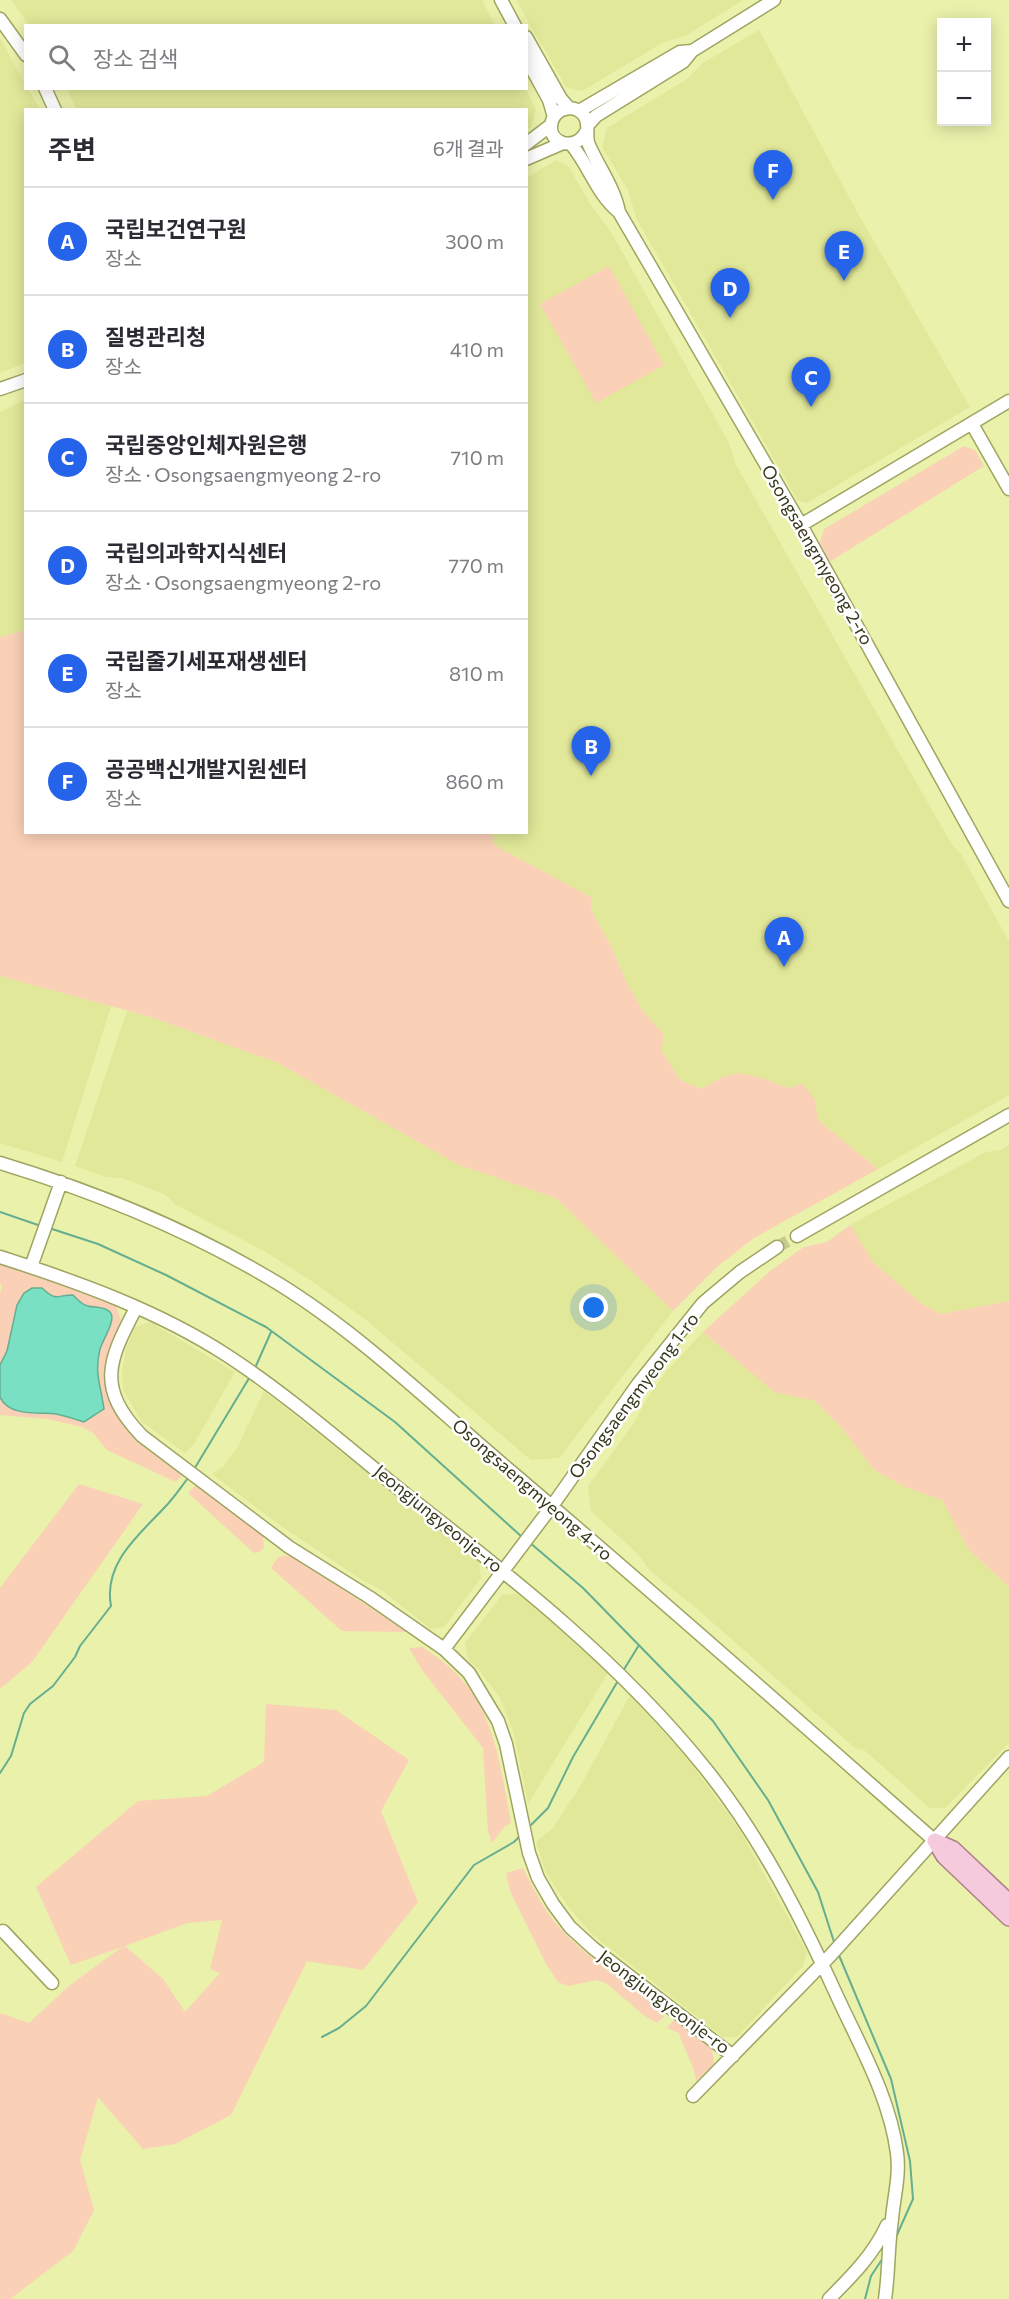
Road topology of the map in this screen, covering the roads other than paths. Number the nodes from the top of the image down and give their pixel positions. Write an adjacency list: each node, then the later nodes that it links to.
1 (501, 0): 4 (street)
2 (774, 0): 6 (street)
3 (0, 19): 7 (street)
4 (514, 24)
5 (528, 41): 11 (street)
6 (692, 51): 11 (street); 13 (street)
7 (24, 52)
8 (528, 62): 12 (street)
9 (46, 90): 10 (street)
10 (54, 108)
11 (574, 110): 12 (street); 13 (street)
12 (553, 121): 14 (street); 15 (street)
13 (587, 129): 15 (street); 17 (street, Osongsaengmyeong 2-ro)
14 (528, 142)
15 (567, 143): 16 (street); 17 (street, Osongsaengmyeong 2-ro)
16 (528, 158)
17 (619, 212): 23 (street, Osongsaengmyeong 2-ro)
18 (24, 381): 19 (street)
19 (0, 389)
20 (1009, 402): 21 (street)
21 (972, 424): 22 (street); 23 (street)
22 (1009, 489)
23 (801, 525): 24 (street, Osongsaengmyeong 2-ro)
24 (1009, 901)
25 (1009, 1116): 28 (street)
26 (0, 1163): 27 (street, Osongsaengmyeong 4-ro)
27 (60, 1187): 31 (street); 33 (street, Osongsaengmyeong 4-ro)
28 (797, 1236)
29 (777, 1247): 33 (street, Osongsaengmyeong 1-ro)
30 (0, 1257): 31 (street)
31 (33, 1264): 32 (street)
32 (136, 1308): 34 (street, Jeongjungyeonje-ro); 35 (street)
33 (552, 1506): 34 (street, Osongsaengmyeong 1-ro); 37 (street, Osongsaengmyeong 4-ro)
34 (505, 1567): 35 (street, Osongsaengmyeong 1-ro); 41 (street, Jeongjungyeonje-ro)
35 (444, 1649): 43 (street, Jeongjungyeonje-ro)
36 (1009, 1757): 37 (street)
37 (935, 1841): 38 (main road); 39 (main road); 41 (street, Jeongjungyeonje-ro)
38 (1009, 1902)
39 (1009, 1918)
40 (3, 1931): 42 (street)
41 (826, 1960): 43 (street, Jeongjungyeonje-ro); 45 (street)
42 (52, 1983)
43 (733, 2056): 44 (street)
44 (693, 2096)
45 (892, 2215): 46 (street); 47 (street)
46 (829, 2299)
47 (885, 2299)

